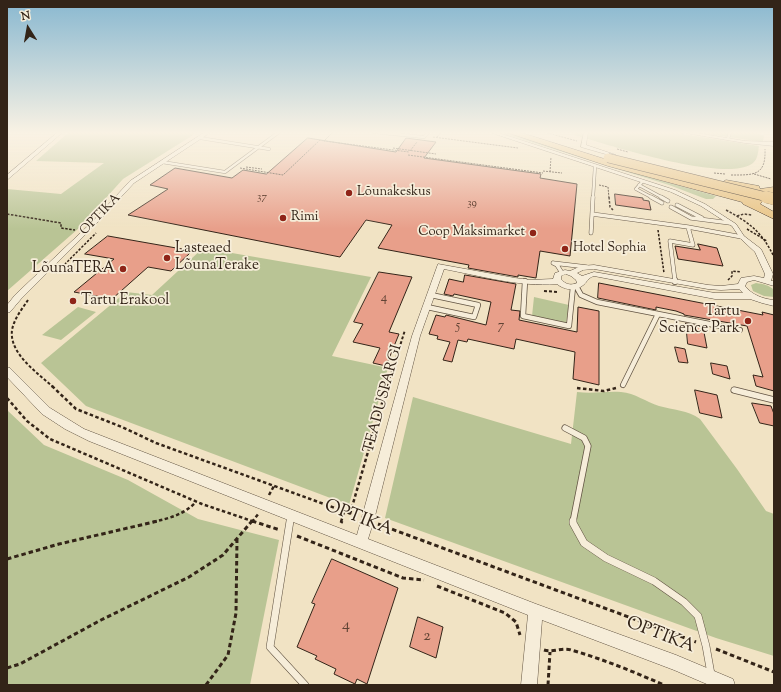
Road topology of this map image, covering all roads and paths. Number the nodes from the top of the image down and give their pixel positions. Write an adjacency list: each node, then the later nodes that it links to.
1 (23, 164): 21 (street)
2 (159, 164): 42 (street, OPTIKA)
3 (176, 164): 4 (lane)
4 (235, 164)
5 (294, 164): 15 (path)
6 (482, 164): 17 (path)
7 (551, 164): 17 (path)
8 (589, 164): 13 (street)
9 (614, 164): 24 (highway)
10 (639, 164): 25 (highway, bridge)
11 (643, 164): 24 (highway)
12 (765, 164): 20 (path)
13 (595, 166): 22 (street); 33 (lane)
14 (246, 167): 16 (path)
15 (238, 168)
16 (262, 169)
17 (550, 172): 18 (path)
18 (562, 174)
19 (725, 174): 20 (path)
20 (754, 174): 23 (path)
21 (7, 178)
22 (641, 183): 26 (lane); 27 (lane); 38 (street)
23 (773, 186): 24 (highway)
24 (753, 198): 31 (highway)
25 (774, 199)
26 (668, 200)
27 (662, 203)
28 (677, 205): 36 (lane)
29 (671, 207): 36 (lane)
30 (722, 208): 34 (path)
31 (774, 212)
32 (7, 214): 42 (path)
33 (592, 214): 37 (lane); 43 (lane)
34 (737, 216): 35 (path); 39 (path)
35 (756, 217)
36 (706, 220): 38 (lane)
37 (657, 222): 41 (lane); 49 (path)
38 (730, 223): 44 (street)
39 (749, 223): 40 (path); 45 (path)
40 (745, 224)
41 (688, 227): 44 (lane); 52 (lane)
42 (83, 230): 50 (path); 62 (street, OPTIKA)
43 (591, 233)
44 (742, 236): 53 (street)
45 (774, 257)
46 (588, 267): 47 (lane); 48 (street); 52 (street)
47 (562, 273): 48 (street); 51 (street)
48 (571, 273): 56 (street)
49 (664, 273)
50 (55, 274)
51 (558, 281): 54 (street); 56 (street)
52 (675, 282): 55 (street)
53 (771, 283): 55 (street)
54 (525, 285): 56 (path); 56 (lane); 58 (street, TEADUSPARGI)
55 (741, 286): 59 (street)
56 (576, 287): 59 (street); 63 (lane)
57 (33, 295): 73 (path)
58 (431, 295): 61 (street, TEADUSPARGI); 61 (lane)
59 (751, 296): 60 (street)
60 (774, 303)
61 (427, 307): 81 (street, TEADUSPARGI)
62 (7, 310)
63 (658, 314): 65 (lane); 67 (lane)
64 (405, 330): 78 (path)
65 (740, 330)
66 (7, 371): 79 (street, OPTIKA)
67 (623, 385): 68 (path)
68 (578, 388)
69 (734, 390): 71 (lane)
70 (7, 398): 75 (path)
71 (774, 400)
72 (565, 428): 91 (lane)
73 (274, 486): 74 (path); 76 (path)
74 (269, 496)
75 (196, 502): 80 (path); 88 (path)
76 (344, 512): 78 (path); 82 (path)
77 (259, 513): 80 (path)
78 (350, 514): 81 (path)
79 (291, 515): 83 (lane); 85 (street, OPTIKA)
80 (252, 520): 83 (path); 84 (path)
81 (368, 520): 85 (street, TEADUSPARGI); 91 (path)
82 (341, 523)
83 (288, 533): 87 (path); 97 (lane)
84 (237, 538): 93 (path); 96 (path)
85 (361, 541): 89 (street, OPTIKA)
86 (334, 542): 87 (path)
87 (331, 549): 90 (path)
88 (7, 559)
89 (536, 611): 90 (street); 95 (street, OPTIKA)
90 (526, 643): 92 (path); 98 (street)
91 (706, 646): 94 (path); 95 (lane)
92 (550, 652): 99 (path); 100 (path)
93 (7, 668)
94 (774, 672)
95 (716, 682): 101 (street, OPTIKA)
96 (206, 685)
97 (305, 685)
98 (529, 685)
99 (548, 685)
100 (664, 685)
101 (727, 685)

